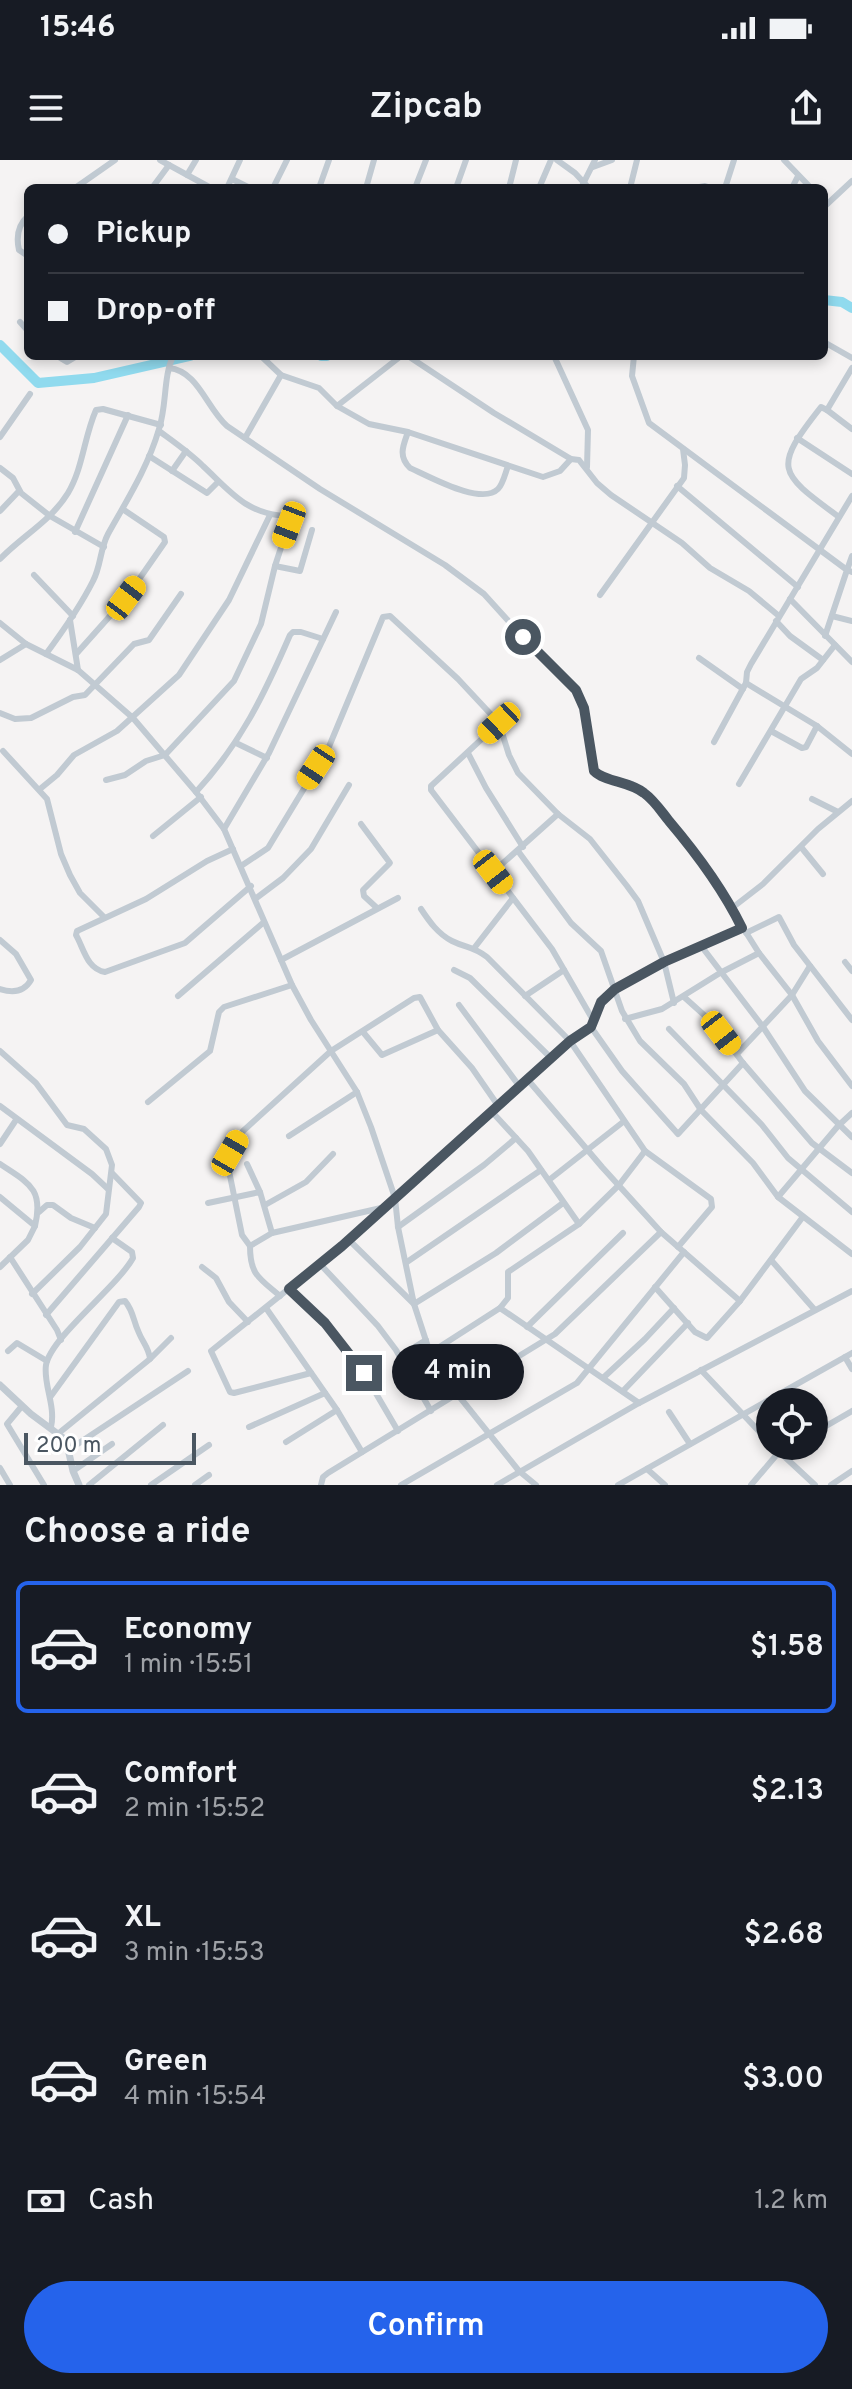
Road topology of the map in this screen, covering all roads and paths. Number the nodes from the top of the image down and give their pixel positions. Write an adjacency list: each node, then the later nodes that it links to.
1 (115, 160): 25 (street)
2 (160, 160): 19 (street)
3 (196, 160): 21 (street)
4 (240, 160): 23 (street)
5 (287, 160): 30 (street)
6 (329, 160): 31 (street)
7 (374, 160): 32 (street)
8 (426, 160): 33 (street)
9 (466, 160): 34 (street)
10 (516, 160): 35 (street)
11 (551, 160): 36 (street)
12 (557, 160): 37 (street)
13 (612, 160): 18 (street)
14 (637, 160): 39 (street)
15 (734, 160): 40 (street)
16 (784, 160): 20 (street)
17 (799, 161): 20 (street)
18 (594, 163): 38 (street)
19 (169, 165): 21 (street); 26 (street)
20 (793, 167): 22 (street)
21 (187, 175): 27 (street)
22 (798, 176): 41 (street); 42 (street)
23 (232, 179): 28 (street); 29 (street)
24 (852, 181): 43 (street)
25 (81, 184)
26 (155, 184)
27 (204, 184)
28 (229, 184)
29 (242, 184)
30 (275, 184)
31 (320, 184)
32 (367, 184)
33 (417, 184)
34 (457, 184)
35 (510, 184)
36 (541, 184)
37 (583, 184)
38 (586, 184)
39 (631, 184)
40 (726, 184)
41 (794, 184)
42 (807, 184)
43 (828, 201)
44 (24, 219): 45 (street)
45 (24, 253)
46 (20, 322): 47 (street)
47 (24, 326)
48 (828, 344): 49 (street)
49 (852, 358)
50 (172, 360): 56 (street)
51 (268, 360): 58 (street)
52 (396, 360): 60 (street)
53 (414, 360): 72 (street)
54 (556, 360): 74 (street)
55 (634, 360): 69 (street)
56 (169, 368): 63 (street); 67 (street)
57 (851, 373): 61 (street)
58 (281, 375): 60 (street); 67 (street)
59 (30, 394): 66 (street)
60 (337, 406): 65 (street)
61 (827, 410): 64 (street); 68 (street)
62 (128, 415): 63 (street); 85 (street); 89 (street)
63 (160, 428): 70 (street); 71 (street)
64 (852, 429)
65 (408, 432): 73 (street); 73 (street)
66 (0, 437)
67 (245, 438): 160 (street)
68 (797, 438): 77 (street); 86 (street)
69 (683, 449): 79 (street); 93 (street)
70 (186, 451): 76 (street); 78 (street)
71 (149, 456): 76 (street); 82 (street)
72 (571, 459): 73 (street); 74 (street)
73 (508, 466)
74 (587, 467): 87 (street)
75 (0, 468): 80 (street)
76 (172, 471): 78 (street)
77 (852, 474)
78 (218, 482): 84 (street)
79 (677, 486): 87 (street); 99 (street)
80 (19, 491): 83 (street); 85 (street)
81 (852, 496): 86 (street)
82 (124, 510): 90 (street); 113 (street)
83 (0, 511)
84 (270, 515): 96 (street); 124 (street)
85 (50, 516): 89 (street); 95 (street)
86 (839, 517): 93 (street)
87 (653, 523): 101 (street); 106 (street)
88 (312, 530): 96 (street)
89 (75, 532): 91 (street)
90 (107, 537): 91 (street); 92 (street)
91 (94, 540): 92 (street)
92 (104, 547): 105 (street)
93 (818, 549): 97 (street); 99 (street)
94 (852, 556): 97 (street)
95 (0, 559)
96 (275, 566): 133 (street)
97 (849, 571): 104 (street)
98 (34, 575): 105 (street)
99 (798, 587): 102 (street)
100 (181, 594): 120 (street)
101 (600, 595)
102 (790, 599): 106 (street); 109 (street)
103 (336, 612): 110 (street)
104 (832, 616): 107 (street); 109 (street)
105 (72, 618): 113 (street); 114 (street)
106 (777, 619): 117 (street); 121 (street)
107 (852, 621)
108 (0, 623): 111 (street)
109 (825, 636): 112 (street)
110 (323, 639): 129 (street); 134 (street)
111 (26, 644): 114 (street); 116 (street)
112 (835, 645): 117 (street); 118 (street)
113 (77, 653): 119 (street)
114 (46, 654): 119 (street)
115 (699, 658): 121 (street)
116 (0, 660)
117 (823, 660): 122 (street)
118 (852, 662)
119 (78, 670): 120 (street)
120 (97, 686): 123 (street); 124 (street)
121 (745, 686): 122 (street); 128 (street)
122 (785, 707): 126 (street); 127 (street)
123 (0, 713)
124 (133, 718): 133 (street); 138 (street)
125 (499, 723): 131 (street); 143 (street); 152 (street)
126 (817, 726): 127 (street); 132 (street)
127 (771, 731): 136 (street)
128 (714, 742)
129 (236, 743): 134 (street); 139 (street)
130 (3, 751): 138 (street)
131 (468, 753): 149 (street); 153 (street)
132 (852, 754)
133 (165, 755): 135 (street); 139 (street)
134 (267, 758): 145 (street)
135 (106, 780)
136 (739, 784)
137 (349, 785): 158 (street)
138 (40, 789): 162 (street)
139 (198, 794): 145 (street); 146 (street)
140 (812, 799): 142 (street)
141 (852, 801): 142 (street)
142 (838, 812): 147 (street)
143 (558, 814): 149 (street); 170 (street)
144 (361, 824): 159 (street)
145 (224, 829): 148 (street)
146 (153, 836)
147 (801, 847): 154 (street); 160 (street)
148 (233, 849): 152 (street); 162 (street)
149 (521, 849): 150 (street); 151 (street)
150 (509, 860): 151 (street); 153 (street)
151 (527, 863): 179 (street)
152 (241, 866): 155 (street)
153 (493, 872): 157 (street)
154 (823, 874)
155 (251, 886): 158 (street); 162 (street)
156 (398, 898): 159 (street)
157 (513, 898): 166 (street); 174 (street)
158 (255, 899): 163 (street)
159 (377, 908): 169 (street)
160 (732, 908): 164 (street)
161 (421, 909): 166 (street)
162 (104, 917)
163 (264, 922): 169 (street); 181 (street)
164 (744, 931): 167 (street); 168 (street); 172 (street)
165 (0, 940): 178 (street)
166 (475, 947): 182 (street)
167 (702, 947): 170 (street); 176 (street)
168 (759, 953): 176 (street); 180 (street)
169 (281, 960): 177 (street)
170 (664, 962): 179 (street); 184 (street)
171 (845, 962): 175 (street)
172 (810, 966): 180 (street); 187 (street)
173 (454, 970): 197 (street)
174 (564, 970): 182 (street); 188 (street)
175 (852, 971)
176 (720, 973): 183 (street); 189 (street)
177 (292, 985): 195 (street); 204 (street)
178 (0, 989)
179 (615, 989): 186 (street); 188 (street)
180 (792, 995): 189 (street); 201 (street)
181 (178, 996)
182 (525, 996): 193 (street)
183 (684, 997): 184 (street); 196 (street)
184 (674, 1003): 186 (street)
185 (459, 1005): 202 (street)
186 (625, 1019): 207 (street)
187 (852, 1020)
188 (592, 1024): 193 (street); 207 (street)
189 (763, 1027): 196 (street); 212 (street)
190 (669, 1029): 200 (street)
191 (438, 1030): 192 (street); 192 (street); 206 (street)
192 (363, 1032): 195 (street)
193 (570, 1041): 197 (street); 211 (street)
194 (0, 1051): 225 (street)
195 (331, 1051): 203 (street); 231 (street)
196 (737, 1054): 198 (street)
197 (551, 1058): 199 (street)
198 (743, 1063): 200 (street); 217 (street)
199 (528, 1080): 202 (street); 218 (street)
200 (723, 1085): 207 (street); 224 (street)
201 (852, 1086)
202 (520, 1087): 206 (street)
203 (357, 1092): 213 (street); 234 (street)
204 (148, 1102)
205 (0, 1106): 210 (street)
206 (499, 1107): 208 (street)
207 (701, 1110): 233 (street)
208 (493, 1113): 215 (street); 234 (street)
209 (852, 1113): 212 (street)
210 (16, 1120): 216 (street); 229 (street)
211 (623, 1122): 218 (street); 219 (street)
212 (838, 1126): 214 (street); 217 (street)
213 (289, 1136)
214 (852, 1137)
215 (516, 1138): 223 (street); 244 (street)
216 (0, 1144)
217 (820, 1149): 224 (street); 226 (street)
218 (588, 1151): 227 (street); 228 (street)
219 (645, 1151): 228 (street); 252 (street)
220 (333, 1154): 237 (street)
221 (0, 1164): 239 (street)
222 (247, 1164): 230 (street)
223 (541, 1170): 227 (street); 256 (street)
224 (802, 1171): 233 (street); 240 (street)
225 (112, 1173): 229 (street); 249 (street)
226 (852, 1173)
227 (549, 1180): 236 (street)
228 (619, 1185): 242 (street); 246 (street)
229 (108, 1189): 245 (street)
230 (260, 1192): 231 (street); 237 (street)
231 (235, 1196): 235 (street); 251 (street)
232 (0, 1197): 243 (street)
233 (778, 1197): 241 (street)
234 (395, 1198): 238 (street); 244 (street)
235 (208, 1203)
236 (563, 1203): 242 (street); 266 (street)
237 (265, 1205): 247 (street)
238 (382, 1208): 247 (street); 250 (street)
239 (38, 1212): 243 (street); 245 (street)
240 (852, 1212)
241 (802, 1218): 253 (street); 255 (street)
242 (579, 1224): 268 (street)
243 (35, 1226): 254 (street)
244 (398, 1227): 256 (street)
245 (95, 1228): 263 (street)
246 (661, 1232): 252 (street); 276 (street)
247 (272, 1233): 251 (street)
248 (623, 1233): 274 (street)
249 (112, 1238): 271 (street); 277 (street)
250 (348, 1239): 257 (street); 266 (street)
251 (250, 1246): 264 (street)
252 (681, 1250): 260 (street); 265 (street)
253 (852, 1254)
254 (10, 1257): 258 (street); 263 (street)
255 (771, 1260): 265 (street); 270 (street)
256 (407, 1262): 266 (street)
257 (320, 1264): 261 (street); 282 (street)
258 (0, 1267)
259 (202, 1267): 272 (street)
260 (655, 1287): 269 (street); 286 (street)
261 (289, 1289): 264 (street); 311 (street)
262 (852, 1291): 270 (street)
263 (32, 1294): 271 (street)
264 (280, 1296): 267 (street)
265 (740, 1301): 273 (street)
266 (414, 1304): 278 (street)
267 (266, 1308): 272 (street); 290 (street)
268 (500, 1308): 274 (street); 280 (street)
269 (674, 1308): 273 (street); 291 (street)
270 (814, 1309): 288 (street)
271 (46, 1315): 277 (street)
272 (248, 1322): 290 (street)
273 (688, 1323): 293 (street)
274 (527, 1327): 276 (street)
275 (171, 1338): 284 (street)
276 (547, 1338): 286 (street); 295 (street)
277 (61, 1340): 285 (street)
278 (426, 1340): 280 (street); 282 (street)
279 (8, 1351): 285 (street)
280 (430, 1353): 295 (street)
281 (852, 1353): 283 (street)
282 (400, 1356): 300 (street)
283 (845, 1357): 287 (street); 303 (street)
284 (150, 1359): 296 (street); 313 (street)
285 (47, 1361): 296 (street)
286 (590, 1368): 291 (street); 312 (street)
287 (852, 1369)
288 (701, 1370): 297 (street); 303 (street)
289 (188, 1371): 318 (street)
290 (311, 1373): 294 (street)
291 (603, 1378): 293 (street)
292 (0, 1385): 298 (street)
293 (623, 1391): 297 (street)
294 (325, 1393): 299 (street); 309 (street)
295 (458, 1395): 300 (street); 312 (street)
296 (51, 1396): 308 (street)
297 (639, 1403): 324 (street)
298 (22, 1406): 304 (street); 308 (street)
299 (337, 1410): 314 (street); 319 (street)
300 (431, 1411): 311 (street)
301 (852, 1411): 307 (street)
302 (669, 1412): 316 (street)
303 (741, 1414): 310 (street); 316 (street)
304 (8, 1419): 305 (street); 330 (street)
305 (0, 1423)
306 (163, 1425): 332 (street)
307 (828, 1425)
308 (51, 1427): 313 (street)
309 (249, 1427)
310 (756, 1430)
311 (398, 1431): 319 (street)
312 (489, 1432): 324 (street); 336 (street)
313 (59, 1433): 318 (street)
314 (286, 1442)
315 (112, 1444): 328 (street)
316 (690, 1444): 323 (street)
317 (209, 1445): 333 (street)
318 (70, 1449): 328 (street)
319 (362, 1452): 335 (street)
320 (772, 1460): 341 (street)
321 (788, 1460): 327 (street)
322 (0, 1468): 329 (street)
323 (647, 1469): 339 (street); 340 (street)
324 (519, 1471): 337 (street); 338 (street)
325 (851, 1472): 344 (street)
326 (209, 1475): 334 (street)
327 (807, 1477): 342 (street); 343 (street)
328 (76, 1478): 331 (street)
329 (10, 1485)
330 (44, 1485)
331 (68, 1485)
332 (89, 1485)
333 (151, 1485)
334 (195, 1485)
335 (321, 1485)
336 (401, 1485)
337 (497, 1485)
338 (536, 1485)
339 (618, 1485)
340 (665, 1485)
341 (751, 1485)
342 (800, 1485)
343 (815, 1485)
344 (831, 1485)

